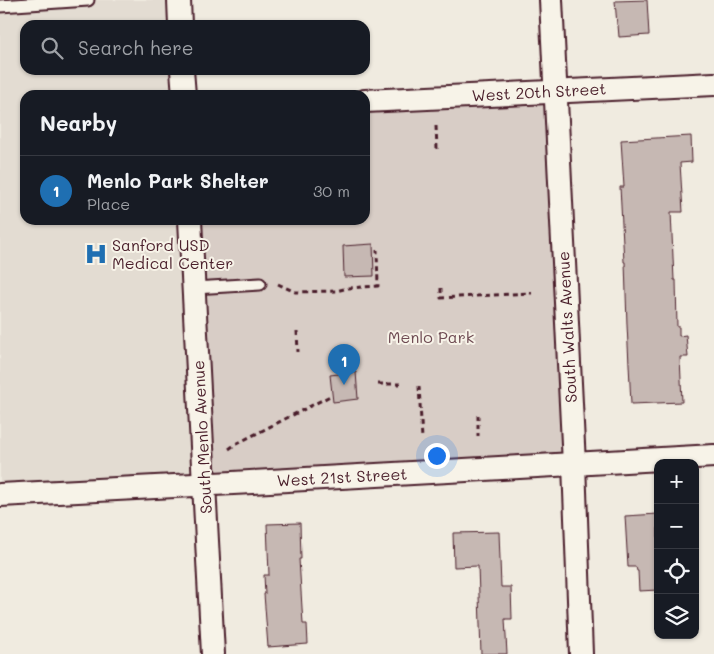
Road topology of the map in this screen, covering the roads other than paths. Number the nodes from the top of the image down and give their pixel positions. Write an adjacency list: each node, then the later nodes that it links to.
1 (88, 0): 4 (lane)
2 (179, 0): 5 (street)
3 (551, 0): 9 (street, South Walts Avenue)
4 (0, 6)
5 (180, 20)
6 (182, 75): 8 (street)
7 (714, 84): 9 (street, West 20th Street)
8 (184, 90)
9 (555, 91): 10 (street, West 20th Street); 15 (street, South Walts Avenue)
10 (370, 100)
11 (190, 225): 13 (street, South Menlo Avenue)
12 (260, 284): 13 (lane)
13 (194, 288): 16 (street, South Menlo Avenue)
14 (714, 456): 15 (street, West 21st Street)
15 (574, 464): 16 (street, West 21st Street); 19 (street, South Walts Avenue)
16 (204, 485): 17 (street, West 21st Street); 18 (street, South Menlo Avenue)
17 (0, 495)
18 (213, 654)
19 (581, 654)

